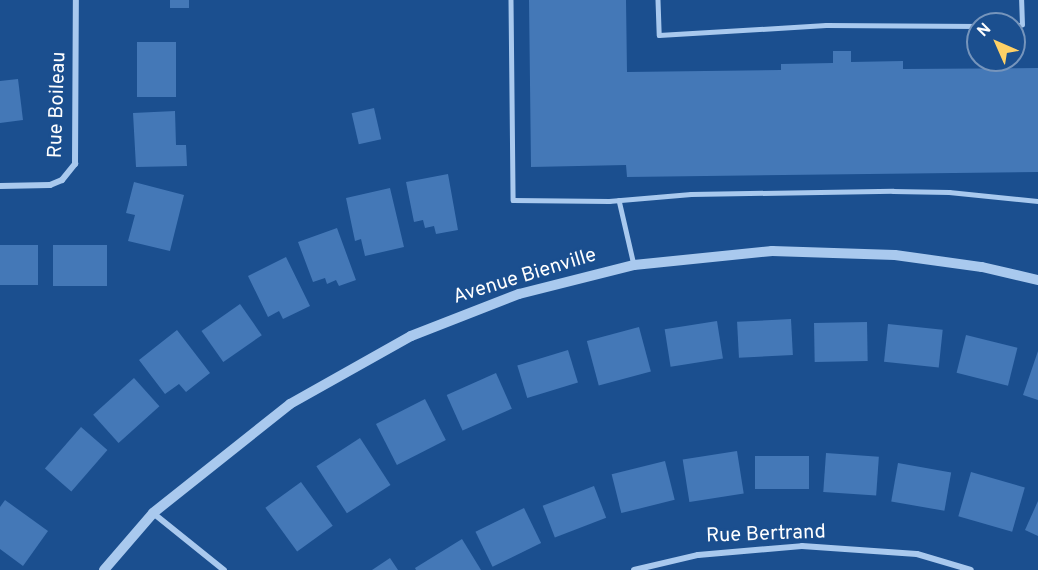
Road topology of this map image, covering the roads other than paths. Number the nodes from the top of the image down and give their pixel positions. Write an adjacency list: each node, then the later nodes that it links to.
1 (76, 0): 5 (street, Rue Boileau)
2 (511, 0): 6 (lane)
3 (658, 0): 4 (lane)
4 (966, 26)
5 (0, 186)
6 (619, 200): 7 (lane); 8 (lane)
7 (1038, 201)
8 (634, 264): 9 (street, Avenue Bienville); 10 (street, Avenue Bienville)
9 (1038, 280)
10 (153, 513): 11 (street, Avenue Bienville); 12 (street)
11 (104, 570)
12 (224, 570)
13 (634, 570): 14 (street, Rue Bertrand)
14 (971, 570)

